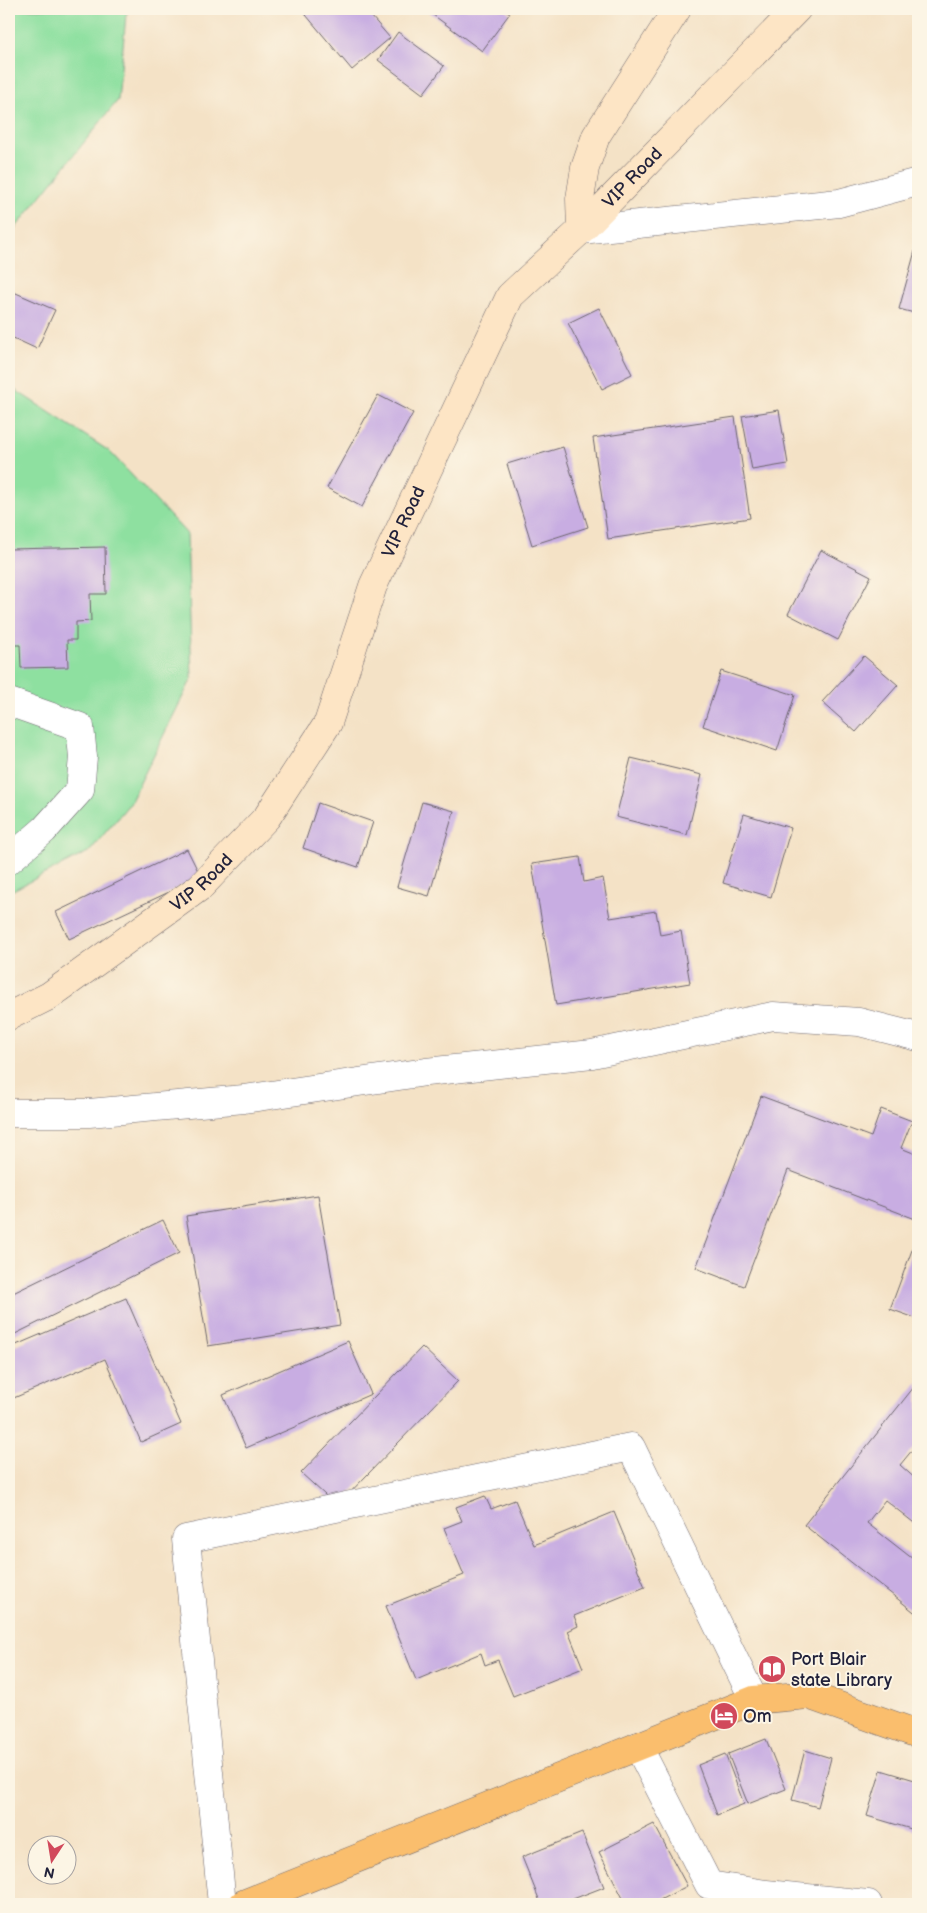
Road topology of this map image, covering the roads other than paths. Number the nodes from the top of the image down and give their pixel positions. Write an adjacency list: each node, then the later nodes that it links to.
1 (677, 9): 4 (main road)
2 (796, 9): 4 (main road, VIP Road)
3 (918, 182): 4 (street)
4 (580, 230): 7 (main road, VIP Road)
5 (9, 702): 6 (street)
6 (9, 860)
7 (9, 1016)
8 (918, 1037): 9 (street)
9 (9, 1112)
10 (754, 1700): 11 (main road); 12 (main road); 13 (street)
11 (918, 1734)
12 (638, 1746): 14 (main road); 15 (street)
13 (222, 1904)
14 (243, 1904)
15 (868, 1904)

